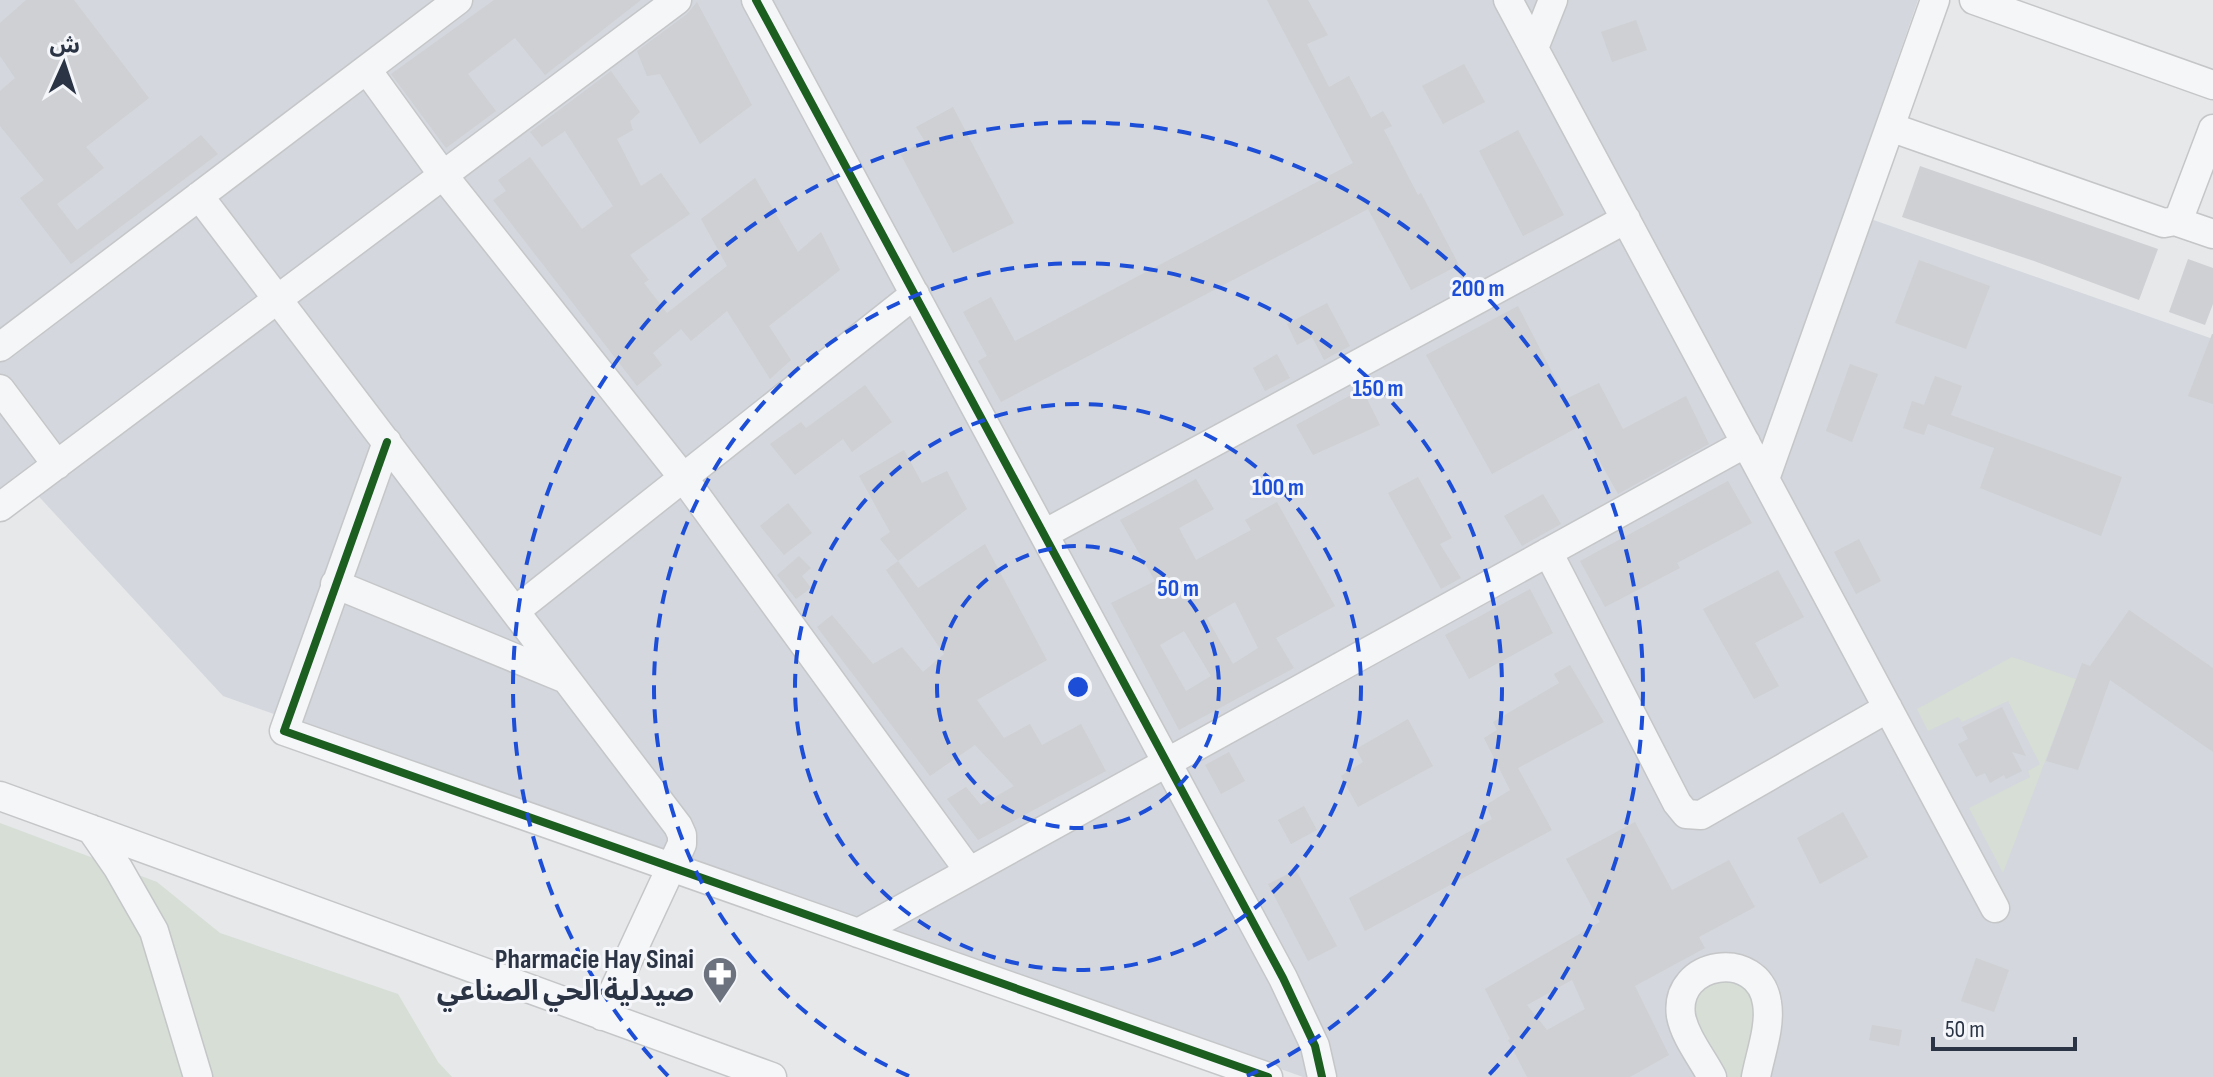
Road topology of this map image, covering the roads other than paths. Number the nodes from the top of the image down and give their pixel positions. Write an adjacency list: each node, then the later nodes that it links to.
1 (458, 0): 9 (street)
2 (677, 0): 13 (street)
3 (756, 0): 18 (street)
4 (1508, 0): 8 (street)
5 (1553, 0): 8 (street)
6 (1935, 0): 11 (street)
7 (1974, 0): 10 (street)
8 (1534, 48): 15 (street)
9 (367, 70): 13 (street); 14 (street)
10 (2213, 85)
11 (1890, 127): 16 (street); 26 (street)
12 (2213, 129): 16 (street)
13 (443, 175): 19 (street); 25 (street)
14 (199, 196): 19 (street); 20 (street)
15 (1626, 219): 23 (street); 28 (street)
16 (2175, 221): 17 (street)
17 (2213, 234)
18 (915, 294): 25 (street); 28 (street)
19 (278, 299): 22 (street); 24 (street)
20 (0, 347)
21 (0, 389): 24 (street)
22 (387, 442): 30 (street); 31 (street)
23 (1746, 443): 26 (street); 29 (street)
24 (57, 465): 27 (street)
25 (682, 476): 31 (street); 38 (street)
26 (1765, 479): 33 (street)
27 (0, 507)
28 (1044, 534): 34 (street)
29 (1548, 552): 33 (street); 34 (street)
30 (335, 584): 32 (street); 37 (street)
31 (515, 611): 32 (street)
32 (567, 679): 37 (street)
33 (1888, 708): 39 (street)
34 (1166, 762): 38 (street); 45 (street)
35 (0, 796): 36 (street)
36 (91, 829): 41 (street); 43 (street)
37 (671, 867): 40 (street); 41 (street)
38 (969, 871): 40 (street)
39 (1995, 908)
40 (858, 933): 44 (street)
41 (602, 1016): 42 (street)
42 (763, 1076)
43 (198, 1077)
44 (1268, 1077)
45 (1322, 1077)
46 (1712, 1077): 47 (street)
47 (1756, 1077)

